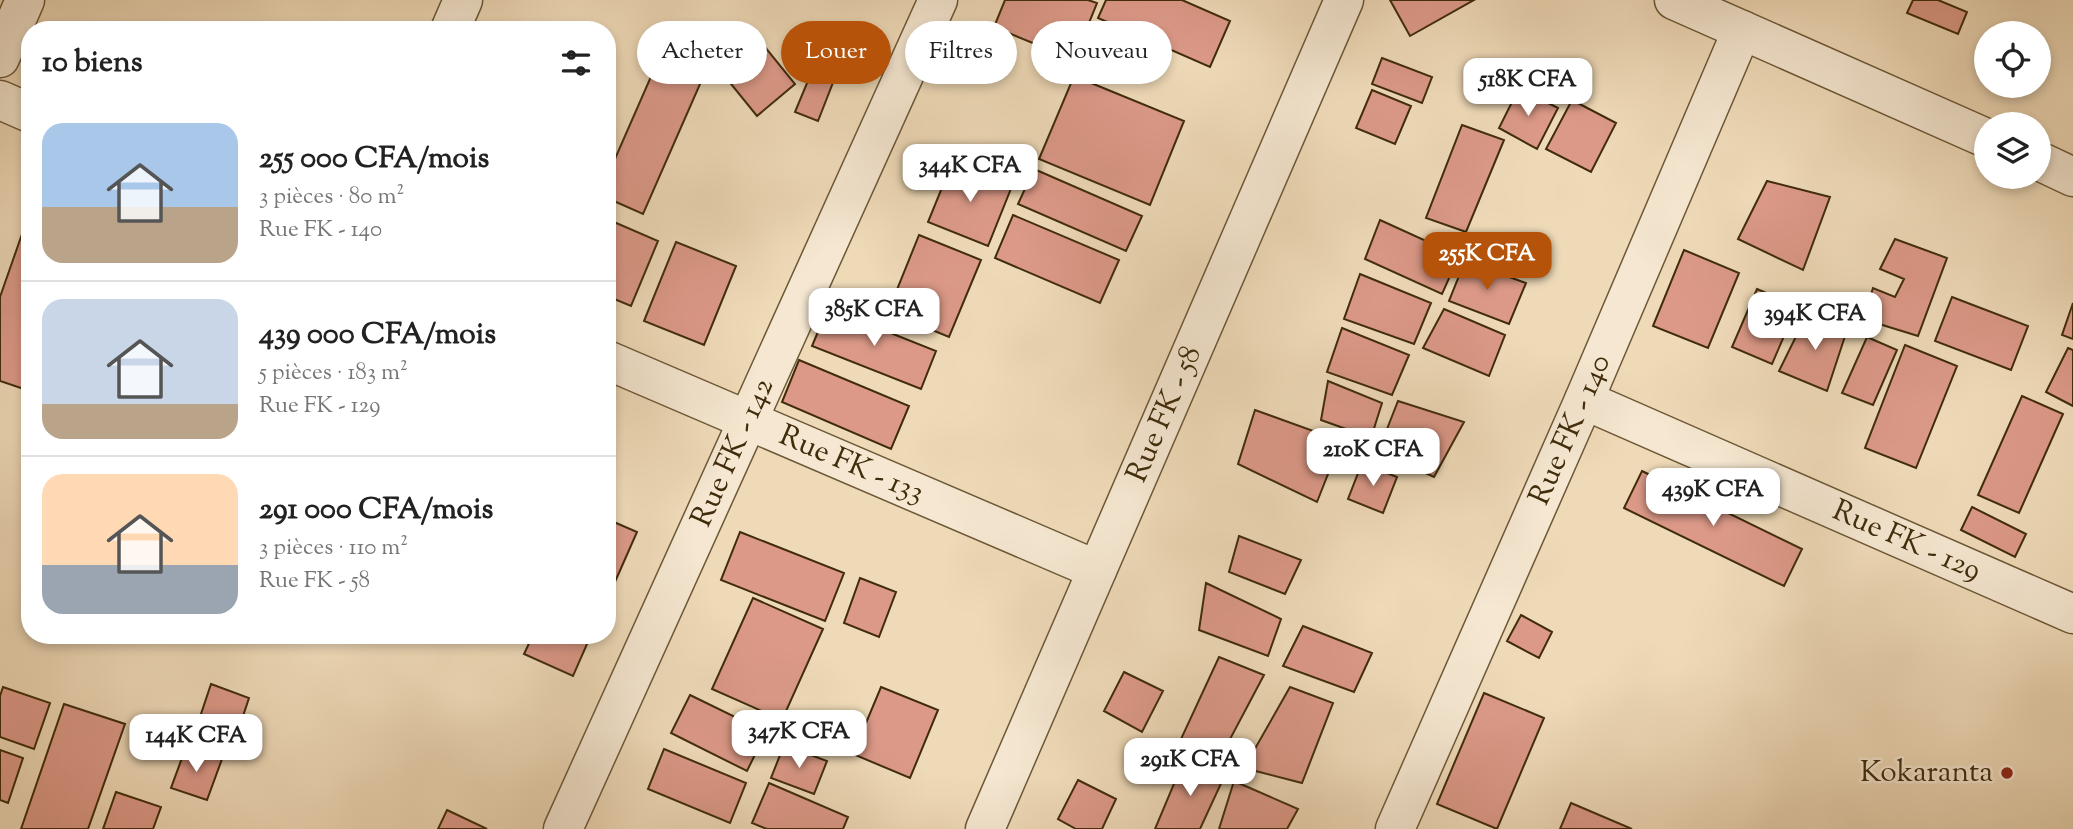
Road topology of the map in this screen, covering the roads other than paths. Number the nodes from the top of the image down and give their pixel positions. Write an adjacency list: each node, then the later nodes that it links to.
1 (25, 0): 8 (street)
2 (463, 0): 6 (street)
3 (938, 0): 16 (street, Rue FK - 142)
4 (1344, 0): 17 (street, Rue FK - 58)
5 (1674, 0): 7 (street)
6 (454, 21)
7 (1742, 30): 11 (street); 15 (street, Rue FK - 140)
8 (0, 58)
9 (0, 100): 10 (street)
10 (21, 109)
11 (1974, 133)
12 (2051, 167): 13 (street)
13 (2073, 177)
14 (616, 364): 16 (street, Rue FK - 133)
15 (1584, 400): 18 (street, Rue FK - 129); 21 (street, Rue FK - 140)
16 (749, 421): 17 (street, Rue FK - 133); 19 (street, Rue FK - 142)
17 (1097, 570): 20 (street, Rue FK - 58)
18 (2073, 614)
19 (563, 829)
20 (985, 829)
21 (1395, 829)

